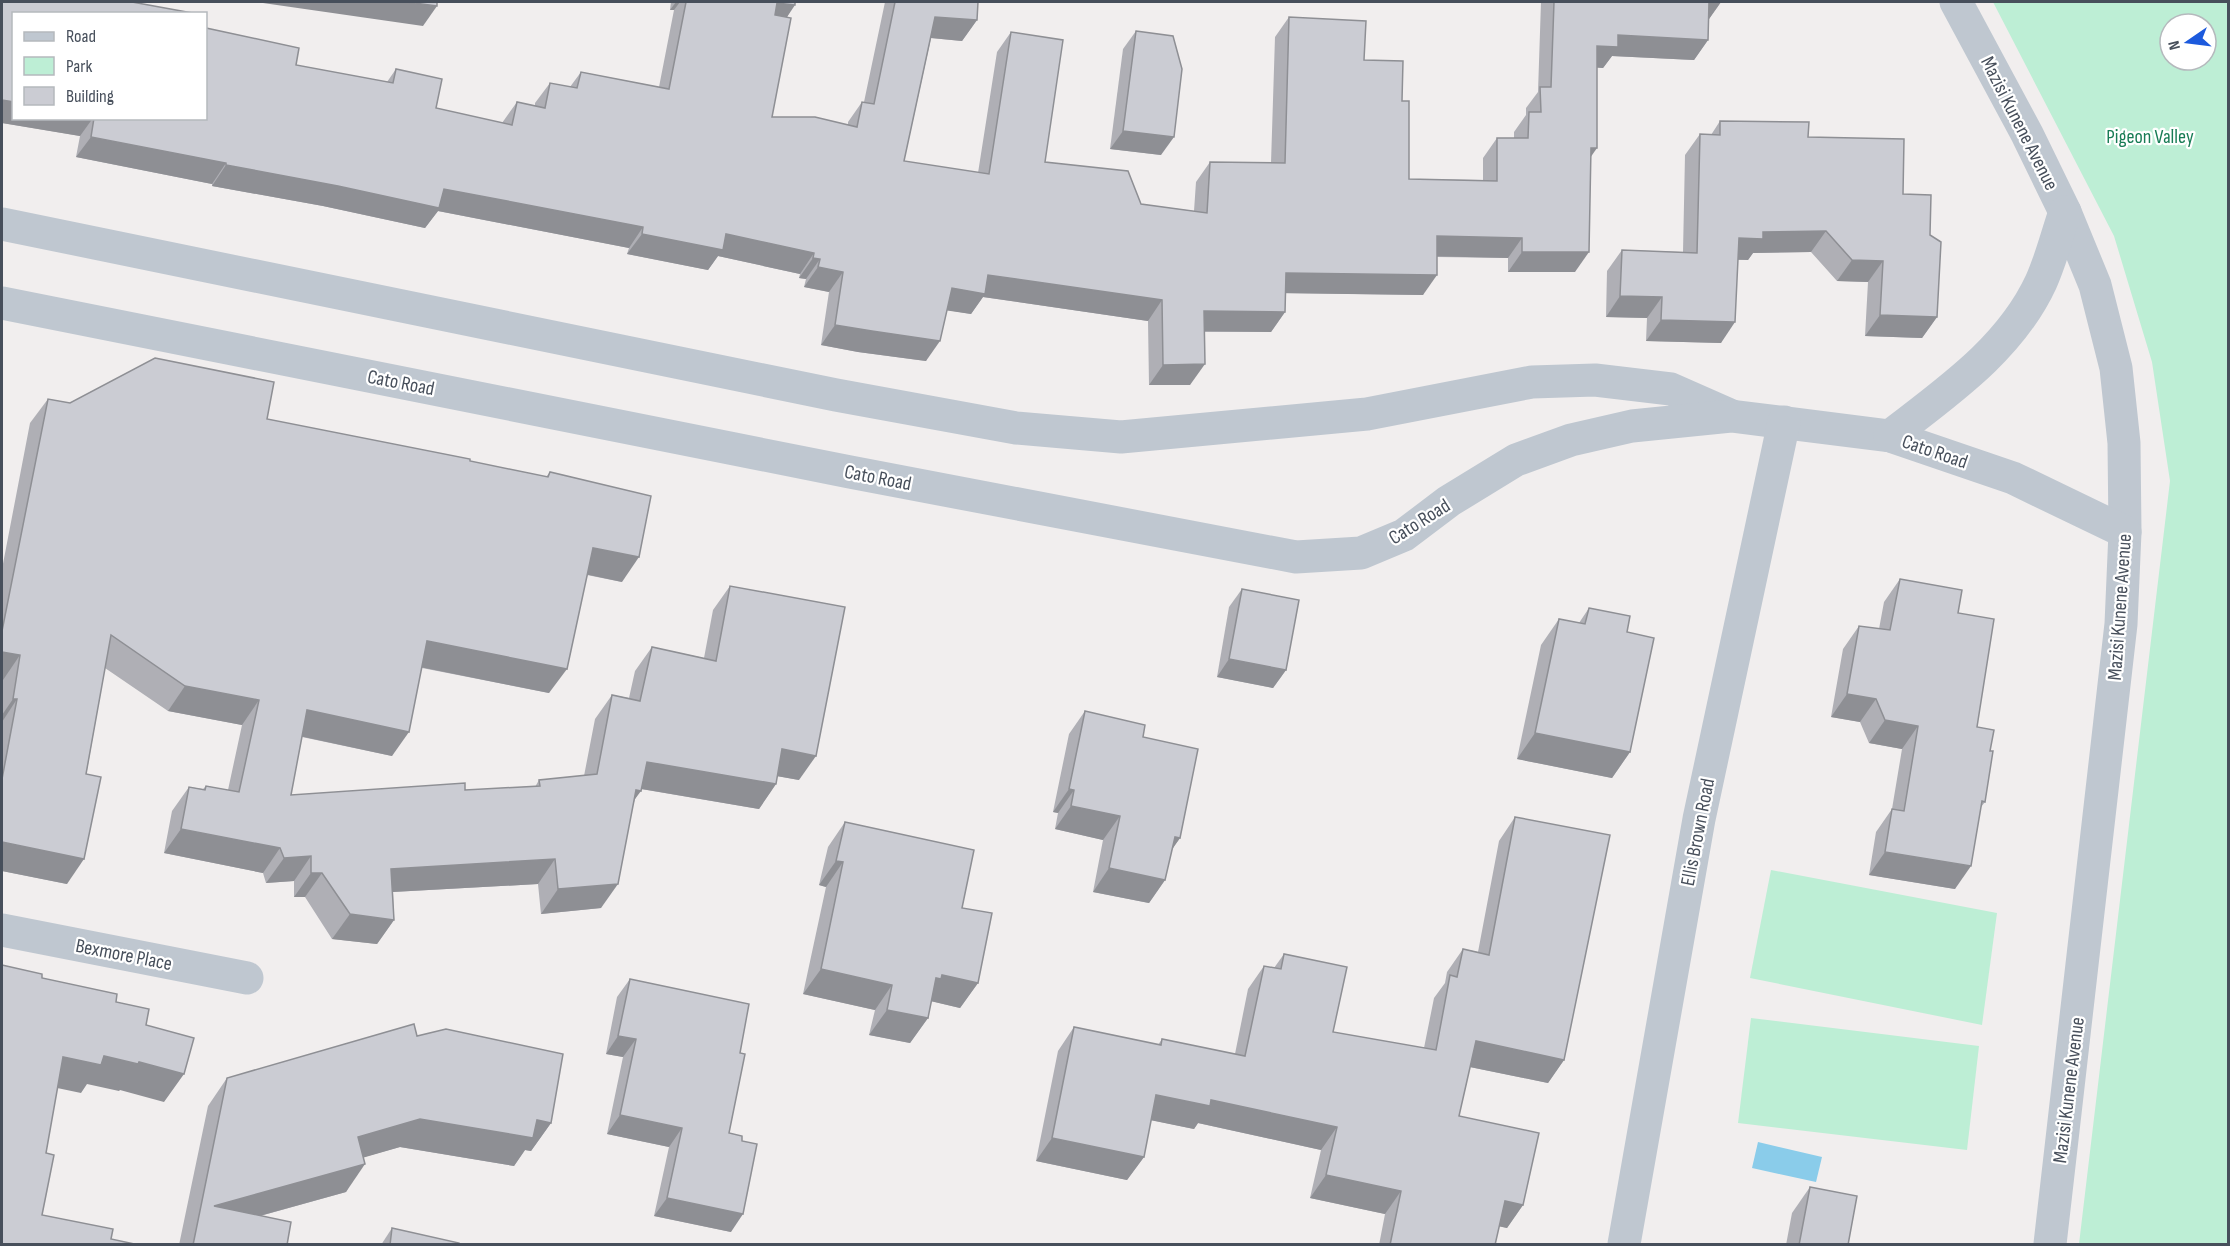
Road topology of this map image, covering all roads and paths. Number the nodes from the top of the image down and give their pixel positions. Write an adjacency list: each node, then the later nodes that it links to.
1 (1956, 2): 2 (street, Mazisi Kunene Avenue)
2 (2065, 212): 7 (street); 8 (street, Mazisi Kunene Avenue)
3 (2, 224): 5 (street, Cato Road)
4 (2, 305): 5 (street, Cato Road)
5 (1731, 416): 6 (street, Cato Road)
6 (1784, 422): 7 (street, Cato Road); 11 (street, Ellis Brown Road)
7 (1890, 436): 8 (street, Cato Road)
8 (2125, 532): 12 (street, Mazisi Kunene Avenue)
9 (2, 930): 10 (street, Bexmore Place)
10 (248, 978)
11 (1624, 1245)
12 (2050, 1245)

